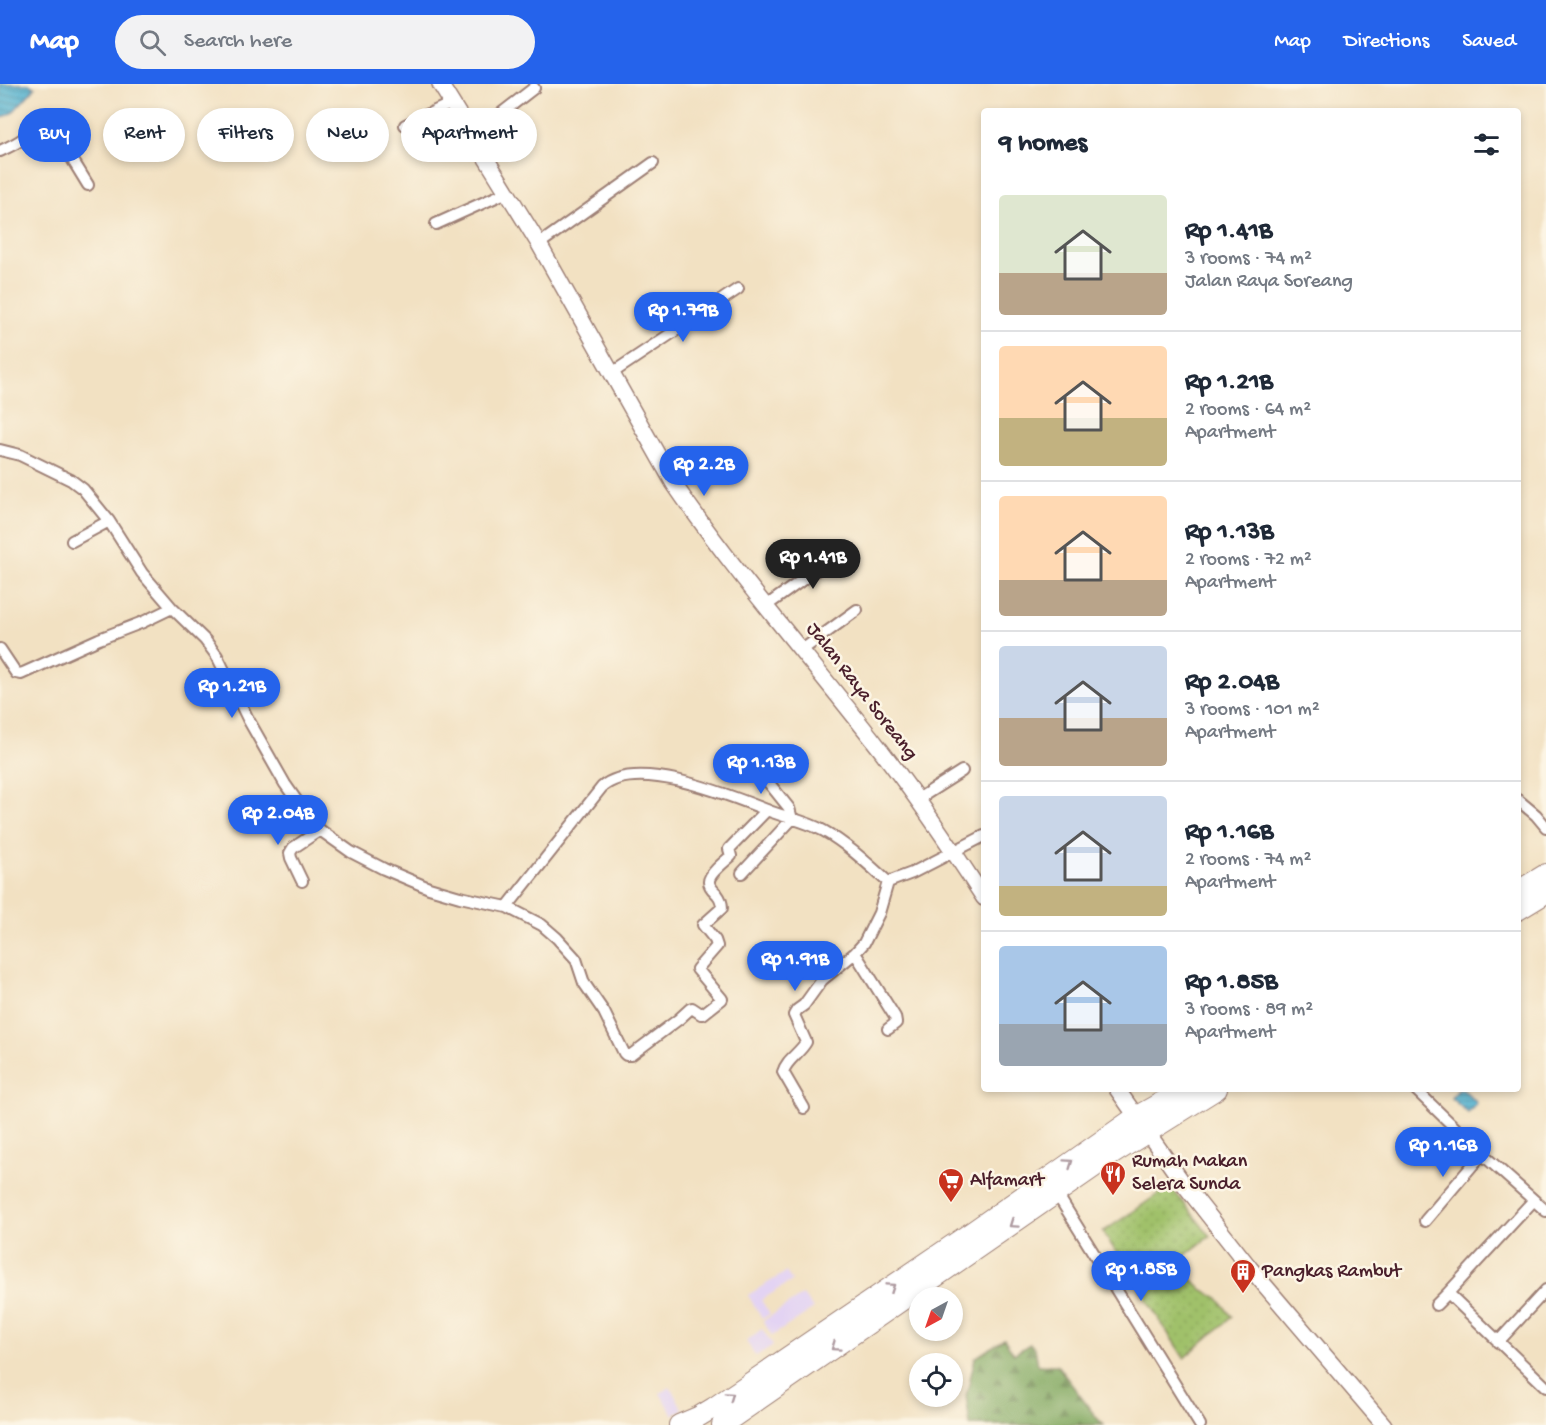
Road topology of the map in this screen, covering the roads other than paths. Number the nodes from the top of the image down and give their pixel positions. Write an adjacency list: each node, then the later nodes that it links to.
1 (440, 84): 3 (main road, Jalan Raya Soreang)
2 (534, 88): 6 (street)
3 (452, 103): 4 (street); 5 (main road, Jalan Raya Soreang)
4 (441, 108)
5 (455, 108)
6 (508, 108)
7 (0, 152): 10 (street)
8 (488, 162): 11 (main road, Jalan Raya Soreang)
9 (652, 163): 13 (street)
10 (88, 185)
11 (507, 192): 12 (street); 13 (main road, Jalan Raya Soreang)
12 (436, 224)
13 (539, 244): 15 (main road, Jalan Raya Soreang)
14 (738, 289): 15 (street)
15 (612, 373): 20 (main road, Jalan Raya Soreang)
16 (0, 450): 17 (street)
17 (109, 521): 18 (street); 21 (street)
18 (72, 541)
19 (833, 558): 20 (street)
20 (766, 606): 24 (main road, Jalan Raya Soreang)
21 (172, 608): 23 (street); 32 (street)
22 (857, 610): 24 (street)
23 (0, 649)
24 (802, 650): 27 (main road, Jalan Raya Soreang)
25 (753, 763): 30 (street)
26 (962, 771): 27 (street)
27 (918, 799): 34 (main road, Jalan Raya Soreang)
28 (1521, 802): 31 (street)
29 (767, 810): 30 (street); 42 (street); 42 (street)
30 (792, 819): 35 (street); 38 (street)
31 (1546, 827)
32 (320, 830): 37 (street); 42 (street)
33 (981, 837): 34 (street)
34 (953, 851): 38 (street); 40 (main road, Jalan Raya Soreang)
35 (742, 873)
36 (1546, 874): 39 (highway)
37 (302, 881)
38 (888, 882): 44 (street)
39 (1521, 889)
40 (981, 893)
41 (1546, 893): 43 (highway)
42 (507, 907)
43 (1521, 908)
44 (855, 953): 45 (street); 50 (street)
45 (888, 1029)
46 (1119, 1092): 51 (main road)
47 (1181, 1092): 51 (highway)
48 (1211, 1092): 51 (highway)
49 (1417, 1092): 52 (street)
50 (804, 1108)
51 (1142, 1124): 53 (highway); 62 (highway, one-way to 51); 65 (main road)
52 (1482, 1154): 54 (street); 56 (street)
53 (1057, 1194): 63 (highway, one-way to 63); 64 (street)
54 (1533, 1201): 55 (street); 58 (street)
55 (1546, 1211)
56 (1425, 1221)
57 (1546, 1292): 60 (street)
58 (1448, 1293): 59 (street); 60 (street)
59 (1436, 1305)
60 (1498, 1342): 61 (street)
61 (1546, 1388)
62 (679, 1425)
63 (722, 1425)
64 (1200, 1425)
65 (1384, 1425)

